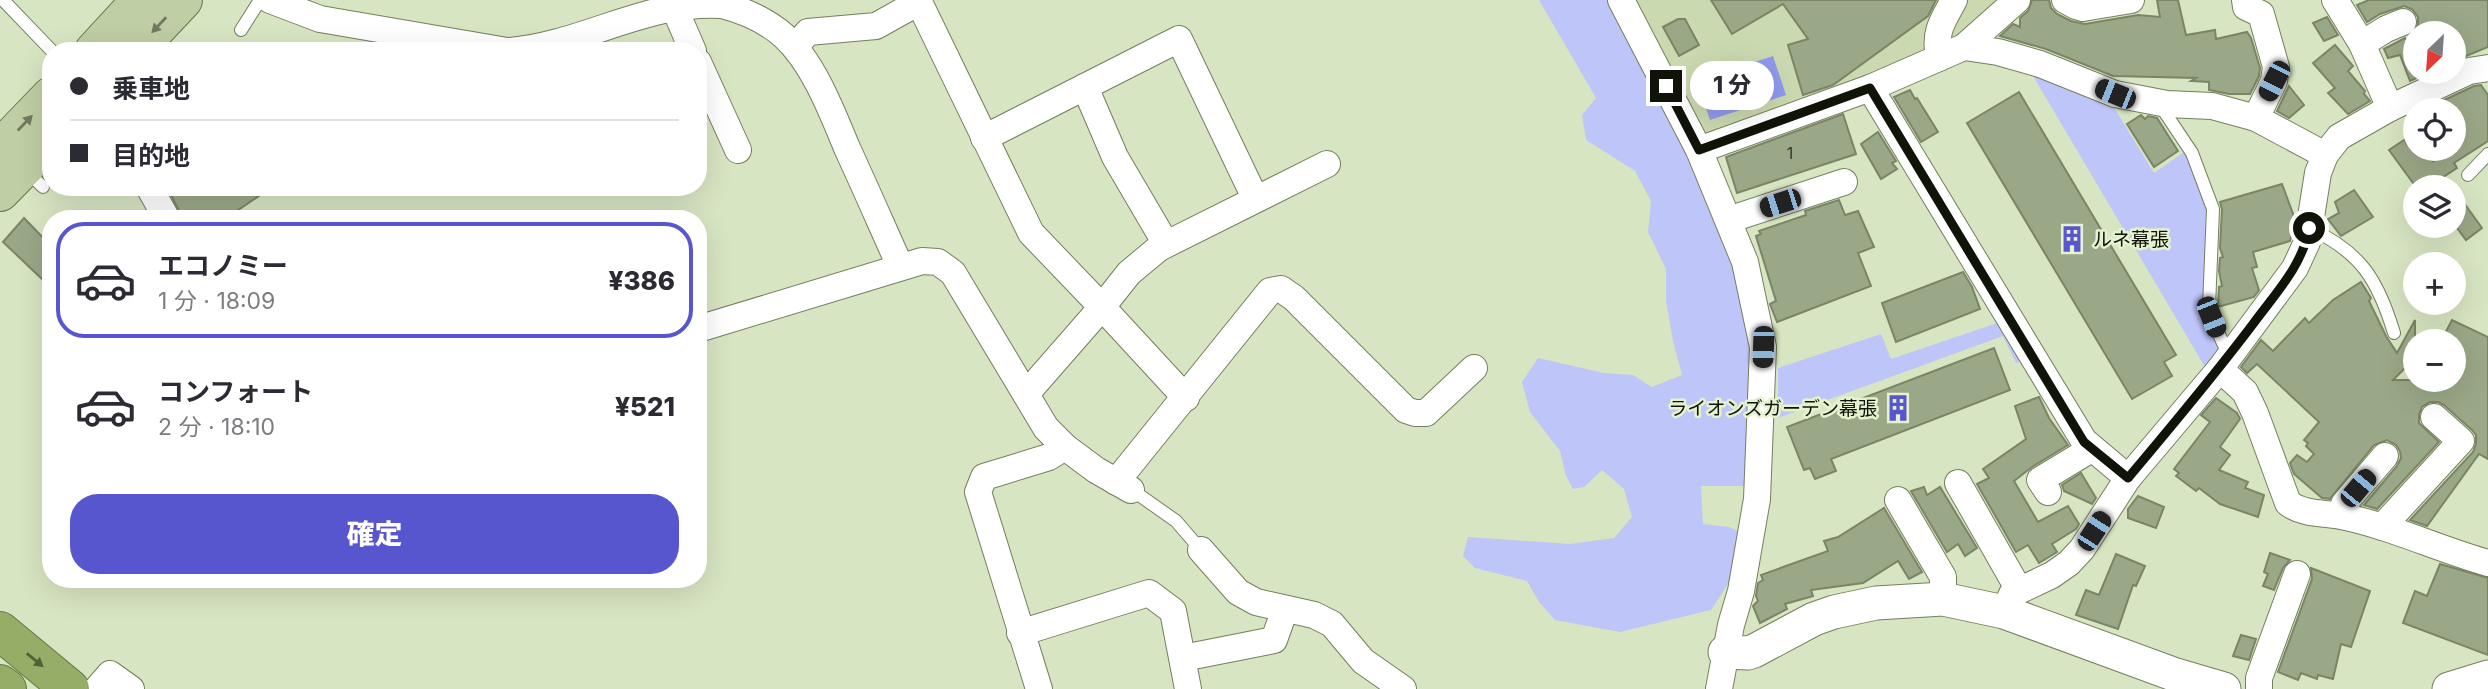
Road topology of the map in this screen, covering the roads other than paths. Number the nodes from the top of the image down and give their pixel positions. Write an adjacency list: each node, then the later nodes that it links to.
1 (3, 0): 18 (lane)
2 (141, 0): 19 (main road)
3 (183, 0): 20 (main road, one-way to 20)
4 (260, 0): 17 (lane)
5 (271, 0): 21 (street)
6 (1621, 0): 39 (street)
7 (1954, 0): 27 (street)
8 (2017, 0): 26 (street)
9 (2065, 0): 10 (street)
10 (2131, 0)
11 (2245, 0): 35 (street)
12 (2335, 0): 24 (street)
13 (920, 1): 25 (street); 36 (street)
14 (722, 3): 15 (street); 25 (street)
15 (674, 7): 22 (street); 23 (street)
16 (2403, 22): 24 (street)
17 (241, 30)
18 (43, 42)
19 (102, 42)
20 (143, 42)
21 (455, 42)
22 (577, 42)
23 (689, 42)
24 (2362, 44): 33 (street)
25 (795, 47): 50 (street)
26 (1964, 47): 27 (street); 32 (street)
27 (1939, 58): 31 (street)
28 (2488, 68): 33 (street)
29 (707, 82): 38 (street)
30 (1085, 87): 36 (street); 46 (street); 49 (street)
31 (1870, 88): 39 (street); 59 (street)
32 (2158, 102): 35 (street); 54 (lane)
33 (2390, 108): 41 (street)
34 (42, 117): 43 (main road, one-way to 34)
35 (2256, 118): 41 (street)
36 (984, 138): 51 (street)
37 (42, 149): 43 (main road)
38 (738, 150)
39 (1699, 150): 47 (street)
40 (2488, 154): 44 (lane)
41 (2325, 155): 48 (street)
42 (1327, 164): 46 (street)
43 (17, 174)
44 (2468, 175)
45 (1844, 182): 47 (street)
46 (1255, 198): 49 (street)
47 (1728, 220): 77 (street)
48 (2309, 228): 53 (lane); 54 (street)
49 (1166, 244): 51 (street)
50 (900, 266): 52 (street); 56 (street)
51 (1102, 307): 56 (street); 57 (street)
52 (707, 326)
53 (2394, 333)
54 (2224, 362): 62 (street); 67 (street)
55 (1474, 368): 57 (street)
56 (1026, 394): 60 (street)
57 (1186, 398): 64 (street)
58 (2434, 417): 68 (street)
59 (2092, 441): 62 (street); 65 (street)
60 (1065, 447): 64 (street); 76 (street)
61 (2385, 456): 67 (street)
62 (2128, 478): 73 (street)
63 (1958, 483): 73 (street)
64 (1124, 486): 69 (lane)
65 (2048, 492)
66 (1898, 500): 72 (street)
67 (2342, 516): 68 (street)
68 (2382, 527): 70 (street)
69 (1201, 550): 74 (street)
70 (2488, 563)
71 (2298, 586): 90 (street)
72 (1943, 599): 73 (street); 77 (street)
73 (2011, 601): 89 (street)
74 (1285, 609): 78 (street); 88 (street)
75 (0, 632): 83 (highway, one-way to 83)
76 (1020, 633): 78 (street); 86 (street)
77 (1726, 652): 81 (street)
78 (1183, 658): 87 (street)
79 (2488, 677): 91 (street)
80 (0, 684): 82 (highway)
81 (1716, 688)
82 (7, 689)
83 (70, 689)
84 (97, 689): 85 (street)
85 (131, 689)
86 (1039, 689)
87 (1188, 689)
88 (1404, 689)
89 (2224, 689)
90 (2259, 689)
91 (2449, 689)

